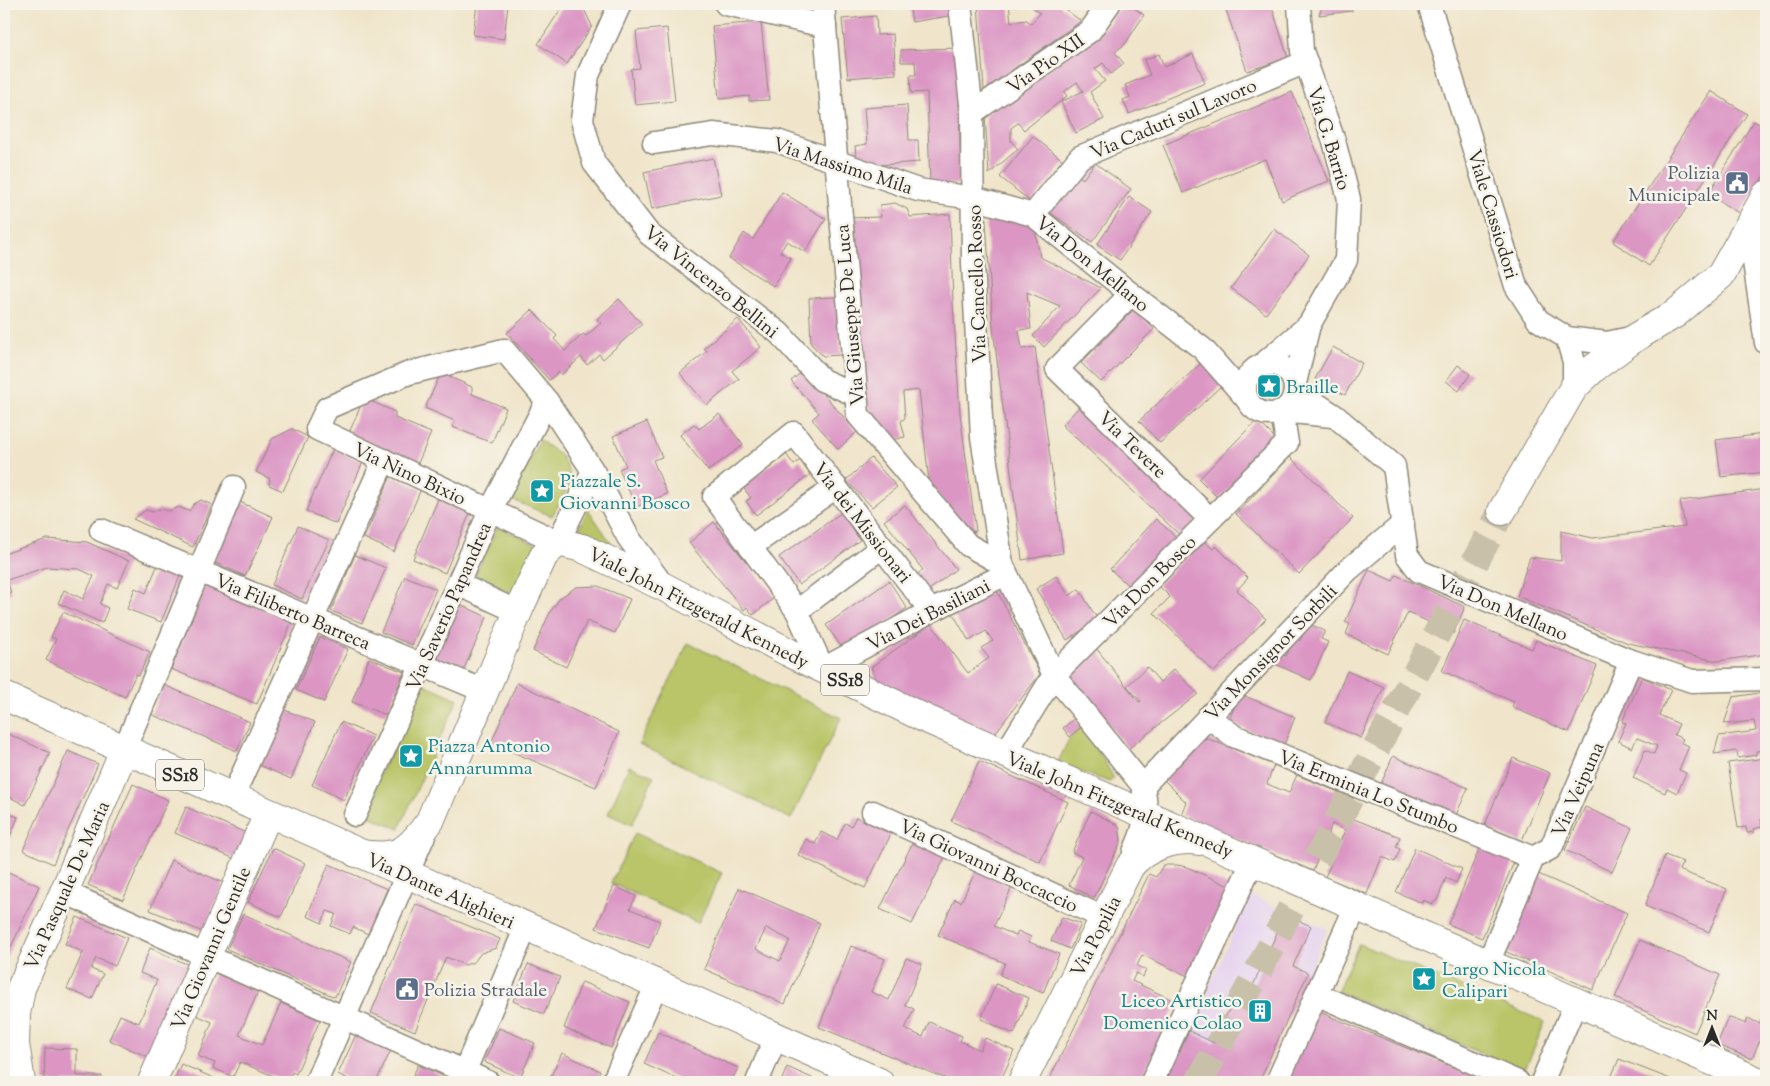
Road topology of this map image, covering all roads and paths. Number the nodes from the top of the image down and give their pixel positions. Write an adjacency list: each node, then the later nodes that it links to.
1 (620, 4): 26 (street, Via Vincenzo Bellini)
2 (726, 4): 8 (street)
3 (823, 4): 8 (street, Via Giuseppe De Luca)
4 (960, 4): 10 (street, Via Cancello Rosso)
5 (1110, 4): 10 (street, Via Pio XII)
6 (1299, 4): 9 (street, Via G. Barrio)
7 (1429, 4): 20 (street, Viale Cassiodori)
8 (825, 26): 12 (street, Via Giuseppe De Luca)
9 (1306, 62): 15 (street, Via Caduti sul Lavoro); 18 (street, Via G. Barrio)
10 (972, 112): 14 (street, Via Cancello Rosso)
11 (654, 143): 12 (street, Via Massimo Mila)
12 (835, 160): 14 (street, Via Massimo Mila); 26 (street, Via Giuseppe De Luca)
13 (1766, 195): 16 (main road)
14 (973, 198): 15 (street, Via Don Mellano); 43 (street, Via Cancello Rosso)
15 (1034, 215): 17 (street, Via Don Mellano)
16 (1749, 228): 19 (main road); 21 (street)
17 (1132, 294): 22 (street, Via Don Mellano); 37 (street, Via Tevere)
18 (1309, 325): 23 (street); 24 (street)
19 (1636, 337): 20 (street, Viale Cassiodori); 25 (main road)
20 (1567, 338): 25 (street)
21 (1766, 343)
22 (1203, 349): 23 (street); 27 (street)
23 (1259, 366): 24 (street); 27 (street)
24 (1295, 386): 29 (street); 30 (street, Via Don Mellano)
25 (1574, 387): 36 (main road)
26 (856, 395): 43 (street, Via Giuseppe De Luca)
27 (1246, 398): 29 (street)
28 (547, 401): 31 (street, Via Nino Bixio); 32 (street); 35 (street, Via Saverio Papandrea)
29 (1282, 411): 30 (street); 37 (street, Via Don Bosco)
30 (1335, 416): 38 (street, Via Don Mellano)
31 (384, 460): 35 (street, Via Nino Bixio); 50 (street)
32 (593, 471): 40 (street); 46 (street)
33 (234, 487): 44 (street)
34 (836, 487): 41 (street); 41 (street, Via dei Missionari); 42 (street, Via dei Missionari)
35 (490, 511): 40 (street, Via Nino Bixio); 45 (street, Via Saverio Papandrea)
36 (1502, 511)
37 (1210, 520): 54 (street, Via Don Bosco)
38 (1403, 524): 51 (street, Via Don Mellano); 58 (street, Via Monsignor Sorbili)
39 (101, 530): 44 (street, Via Filiberto Barreca)
40 (558, 542): 46 (main road, Viale John Fitzgerald Kennedy / SS18); 47 (main road)
41 (750, 547): 49 (street)
42 (882, 547): 48 (street, Via dei Missionari); 49 (street)
43 (1004, 569): 48 (street, Via Dei Basiliani); 54 (street)
44 (199, 572): 50 (street, Via Filiberto Barreca); 59 (street)
45 (458, 584): 47 (street); 52 (street, Via Saverio Papandrea)
46 (664, 587): 53 (main road, Viale John Fitzgerald Kennedy / SS18)
47 (519, 610): 56 (main road)
48 (931, 610): 53 (street, Via Dei Basiliani)
49 (797, 612): 53 (street)
50 (312, 620): 52 (street, Via Filiberto Barreca); 62 (street)
51 (1631, 661): 55 (street, Via Don Mellano); 71 (street, Via Veipuna)
52 (422, 665): 56 (street, Via Filiberto Barreca); 66 (street, Via Saverio Papandrea)
53 (823, 670): 60 (main road, Viale John Fitzgerald Kennedy / SS18)
54 (1054, 675): 60 (street, Via Don Bosco); 61 (street)
55 (1766, 679)
56 (484, 692): 68 (main road)
57 (4, 696): 59 (main road, Via Dante Alighieri / SS18)
58 (1208, 717): 61 (street, Via Monsignor Sorbili); 71 (street, Via Erminia Lo Stumbo)
59 (124, 750): 62 (main road, Via Dante Alighieri / SS18); 75 (main road, Via Pasquale De Maria)
60 (1005, 754): 63 (main road, Viale John Fitzgerald Kennedy / SS18)
61 (1143, 786): 67 (street)
62 (232, 798): 65 (main road, Via Dante Alighieri / SS18)
63 (1106, 798): 67 (main road, Viale John Fitzgerald Kennedy / SS18); 72 (street)
64 (873, 812): 78 (street, Via Giovanni Boccaccio)
65 (268, 814): 70 (main road, Via Dante Alighieri / SS18); 80 (main road, Via Giovanni Gentile)
66 (355, 815)
67 (1146, 815): 69 (main road, Viale John Fitzgerald Kennedy / SS18); 72 (street)
68 (430, 821): 70 (main road); 74 (street); 76 (street)
69 (1207, 842): 72 (main road, Via Popilia / SS18); 73 (main road, Viale John Fitzgerald Kennedy / SS18)
70 (356, 852): 74 (main road, Via Dante Alighieri / SS18)
71 (1533, 858): 81 (street)
72 (1132, 859): 78 (main road, Via Popilia / SS18)
73 (1252, 862): 77 (main road, Viale John Fitzgerald Kennedy / SS18); 96 (street)
74 (407, 875): 76 (main road, Via Dante Alighieri / SS18); 85 (street)
75 (64, 892): 80 (street); 88 (main road, Via Pasquale De Maria)
76 (452, 895): 79 (main road, Via Dante Alighieri / SS18)
77 (1356, 906): 81 (main road, Viale John Fitzgerald Kennedy / SS18); 83 (street)
78 (1104, 918): 95 (main road, Via Popilia / SS18)
79 (526, 927): 82 (main road, Via Dante Alighieri / SS18); 87 (street)
80 (206, 956): 85 (street); 89 (main road, Via Giovanni Gentile)
81 (1488, 963): 84 (main road, Viale John Fitzgerald Kennedy / SS18)
82 (657, 984): 86 (main road, Via Dante Alighieri / SS18); 92 (street)
83 (1316, 994): 97 (street); 98 (street)
84 (1576, 1002): 99 (street); 100 (main road, Viale John Fitzgerald Kennedy / SS18)
85 (344, 1018): 87 (street); 90 (street)
86 (776, 1037): 93 (street); 94 (main road, Via Dante Alighieri / SS18)
87 (462, 1077): 91 (street)
88 (21, 1082)
89 (152, 1082)
90 (316, 1082)
91 (488, 1082)
92 (613, 1082)
93 (757, 1082)
94 (879, 1082)
95 (1022, 1082)
96 (1152, 1082)
97 (1277, 1082)
98 (1518, 1082)
99 (1542, 1082)
100 (1760, 1082)

